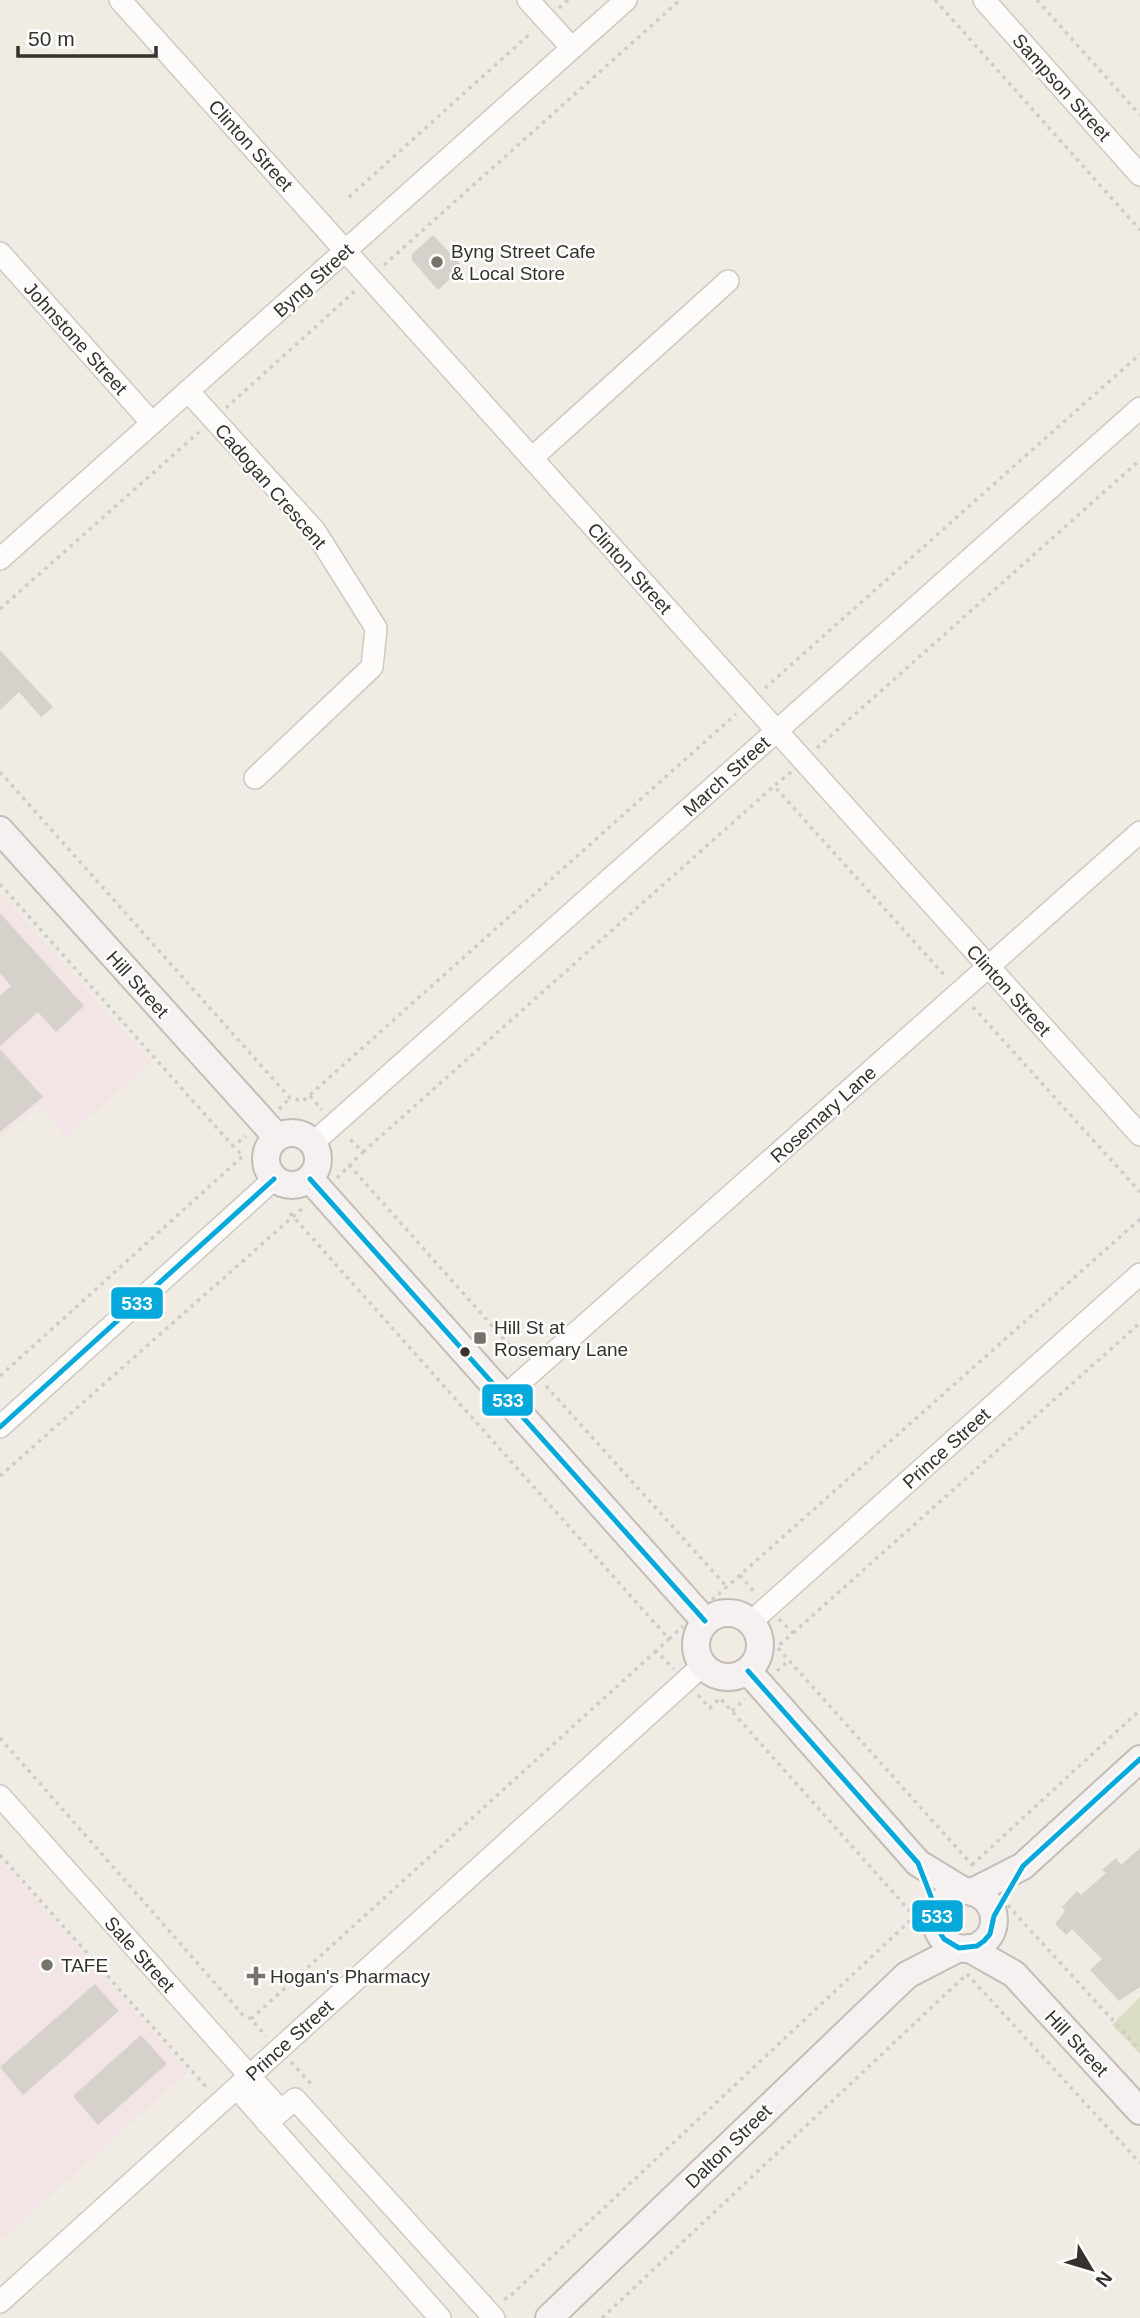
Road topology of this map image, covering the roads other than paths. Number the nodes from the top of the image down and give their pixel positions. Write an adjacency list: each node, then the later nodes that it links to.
1 (120, 0): 7 (street, Clinton Street)
2 (528, 0): 5 (street)
3 (626, 0): 5 (street, Byng Street)
4 (984, 0): 6 (street, Sampson Street)
5 (572, 48): 7 (street, Byng Street)
6 (1140, 175)
7 (346, 251): 10 (street, Byng Street); 13 (street, Clinton Street)
8 (0, 253): 12 (street, Johnstone Street)
9 (728, 281): 13 (street)
10 (188, 391): 12 (street, Byng Street); 16 (street, Cadogan Crescent)
11 (1140, 408): 15 (street, March Street)
12 (152, 424): 14 (street, Byng Street)
13 (532, 458): 15 (street, Clinton Street)
14 (0, 559)
15 (777, 731): 19 (street, Clinton Street); 22 (street, March Street)
16 (255, 778)
17 (0, 830): 20 (main road, Hill Street)
18 (1140, 832): 19 (street, Rosemary Lane)
19 (988, 967): 21 (street, Clinton Street); 26 (street, Rosemary Lane)
20 (270, 1130): 22 (main road); 23 (main road)
21 (1140, 1135)
22 (313, 1143): 24 (main road)
23 (274, 1179): 24 (main road); 27 (street)
24 (315, 1186): 26 (main road)
25 (1140, 1274): 29 (street, Prince Street)
26 (506, 1395): 28 (main road)
27 (0, 1427)
28 (702, 1617): 29 (main road); 31 (main road)
29 (751, 1622): 30 (main road)
30 (748, 1671): 31 (main road); 34 (main road)
31 (694, 1673): 40 (street, Prince Street)
32 (1140, 1759): 35 (main road)
33 (0, 1796): 40 (street, Sale Street)
34 (918, 1863): 35 (main road); 36 (main road)
35 (984, 1896): 36 (main road); 37 (main road, Dalton Street); 38 (main road, Hill Street)
36 (930, 1921): 37 (main road, Hill Street); 39 (main road, Dalton Street)
37 (961, 1956): 38 (main road, Hill Street); 39 (main road, Dalton Street)
38 (1014, 1974): 41 (main road, Hill Street)
39 (907, 1975): 46 (main road, Dalton Street)
40 (243, 2082): 42 (street, Sale Street); 43 (street, Prince Street)
41 (1140, 2111)
42 (274, 2117): 44 (street); 45 (street, Sale Street)
43 (0, 2302)
44 (490, 2311)
45 (440, 2318)
46 (549, 2318)

